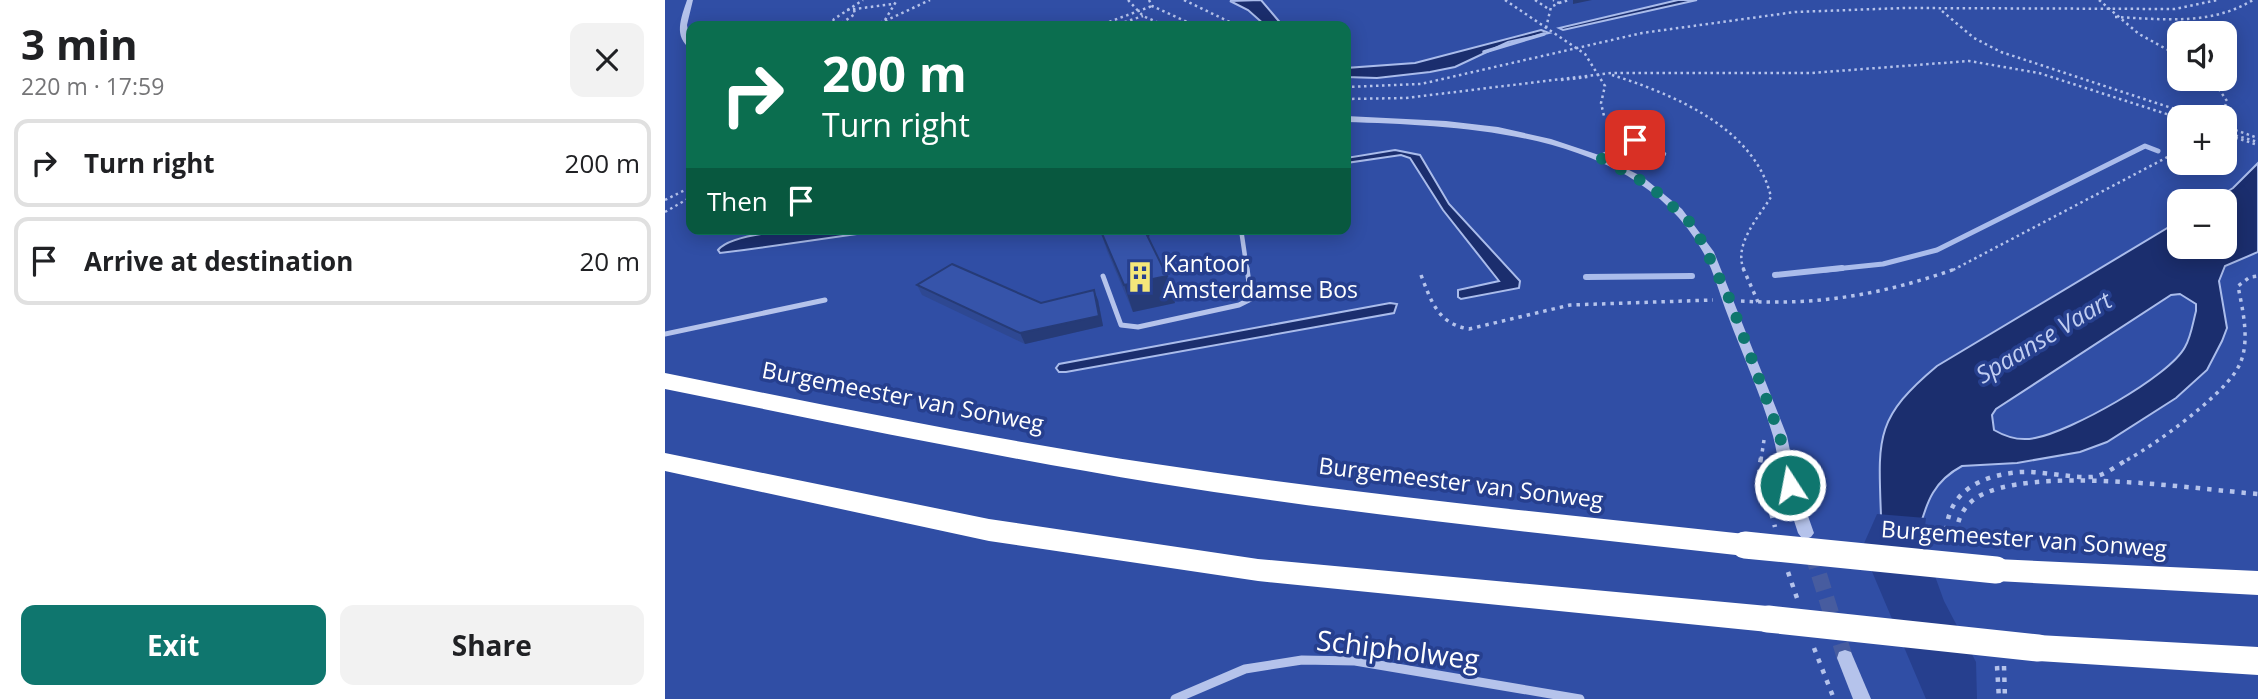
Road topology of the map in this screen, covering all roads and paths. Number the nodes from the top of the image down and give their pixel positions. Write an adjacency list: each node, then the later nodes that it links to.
1 (690, 0): 38 (street)
2 (863, 0): 19 (path)
3 (897, 0): 16 (path)
4 (930, 0): 24 (path)
5 (1128, 0): 22 (path)
6 (1149, 0): 17 (path)
7 (1184, 0): 36 (path)
8 (1505, 0): 37 (path)
9 (1535, 0): 21 (path)
10 (1553, 0): 15 (path)
11 (1569, 0): 15 (path)
12 (2099, 0): 23 (path)
13 (2217, 0): 23 (path)
14 (2253, 0): 27 (path)
15 (1559, 3): 21 (path)
16 (893, 4): 20 (path); 25 (path)
17 (1151, 6): 22 (path); 35 (path)
18 (1940, 9): 23 (path); 39 (path); 44 (path)
19 (847, 10): 20 (path); 28 (path)
20 (854, 10): 29 (path)
21 (1550, 10): 37 (path)
22 (1137, 11): 26 (path); 32 (path)
23 (2108, 11): 27 (path)
24 (898, 14): 25 (path); 31 (path)
25 (888, 15): 30 (path)
26 (1143, 16): 33 (path); 34 (path)
27 (2115, 17): 40 (path)
28 (833, 21)
29 (841, 21)
30 (885, 21)
31 (886, 21)
32 (1111, 21)
33 (1128, 21)
34 (1154, 21)
35 (1185, 21)
36 (1228, 21)
37 (1546, 28): 39 (path)
38 (686, 42)
39 (1579, 46): 41 (path); 42 (path)
40 (2167, 49)
41 (1600, 75): 43 (path); 45 (path); 47 (path); 53 (path)
42 (1351, 88)
43 (1351, 100)
44 (2167, 106)
45 (2167, 114)
46 (1351, 119): 54 (street)
47 (1609, 124): 50 (lane)
48 (2237, 132): 51 (path)
49 (2237, 136): 51 (path)
50 (1635, 140): 52 (lane); 54 (lane)
51 (2258, 142)
52 (1664, 154)
53 (2167, 156)
54 (1599, 157): 70 (street)
55 (686, 190): 56 (path)
56 (665, 200)
57 (686, 200): 58 (path)
58 (665, 212)
59 (1242, 235): 61 (lane)
60 (1421, 275): 64 (path)
61 (1103, 276)
62 (2258, 276): 72 (path)
63 (825, 300): 65 (lane)
64 (1716, 300)
65 (665, 334)
66 (665, 381): 75 (highway, Burgemeester van Sonweg, bridge)
67 (1766, 431): 71 (path)
68 (665, 462): 79 (highway, bridge)
69 (2258, 494): 73 (path)
70 (1806, 533)
71 (1777, 535)
72 (1948, 550)
73 (1956, 550)
74 (1785, 562): 76 (path)
75 (2258, 583)
76 (1802, 611)
77 (1810, 636): 84 (path)
78 (1845, 658): 85 (street)
79 (2258, 661)
80 (1997, 664): 86 (path)
81 (2004, 665): 87 (path)
82 (1175, 699): 83 (street, Schipholweg)
83 (1580, 699)
84 (1834, 699)
85 (1862, 699)
86 (1999, 699)
87 (2005, 699)

